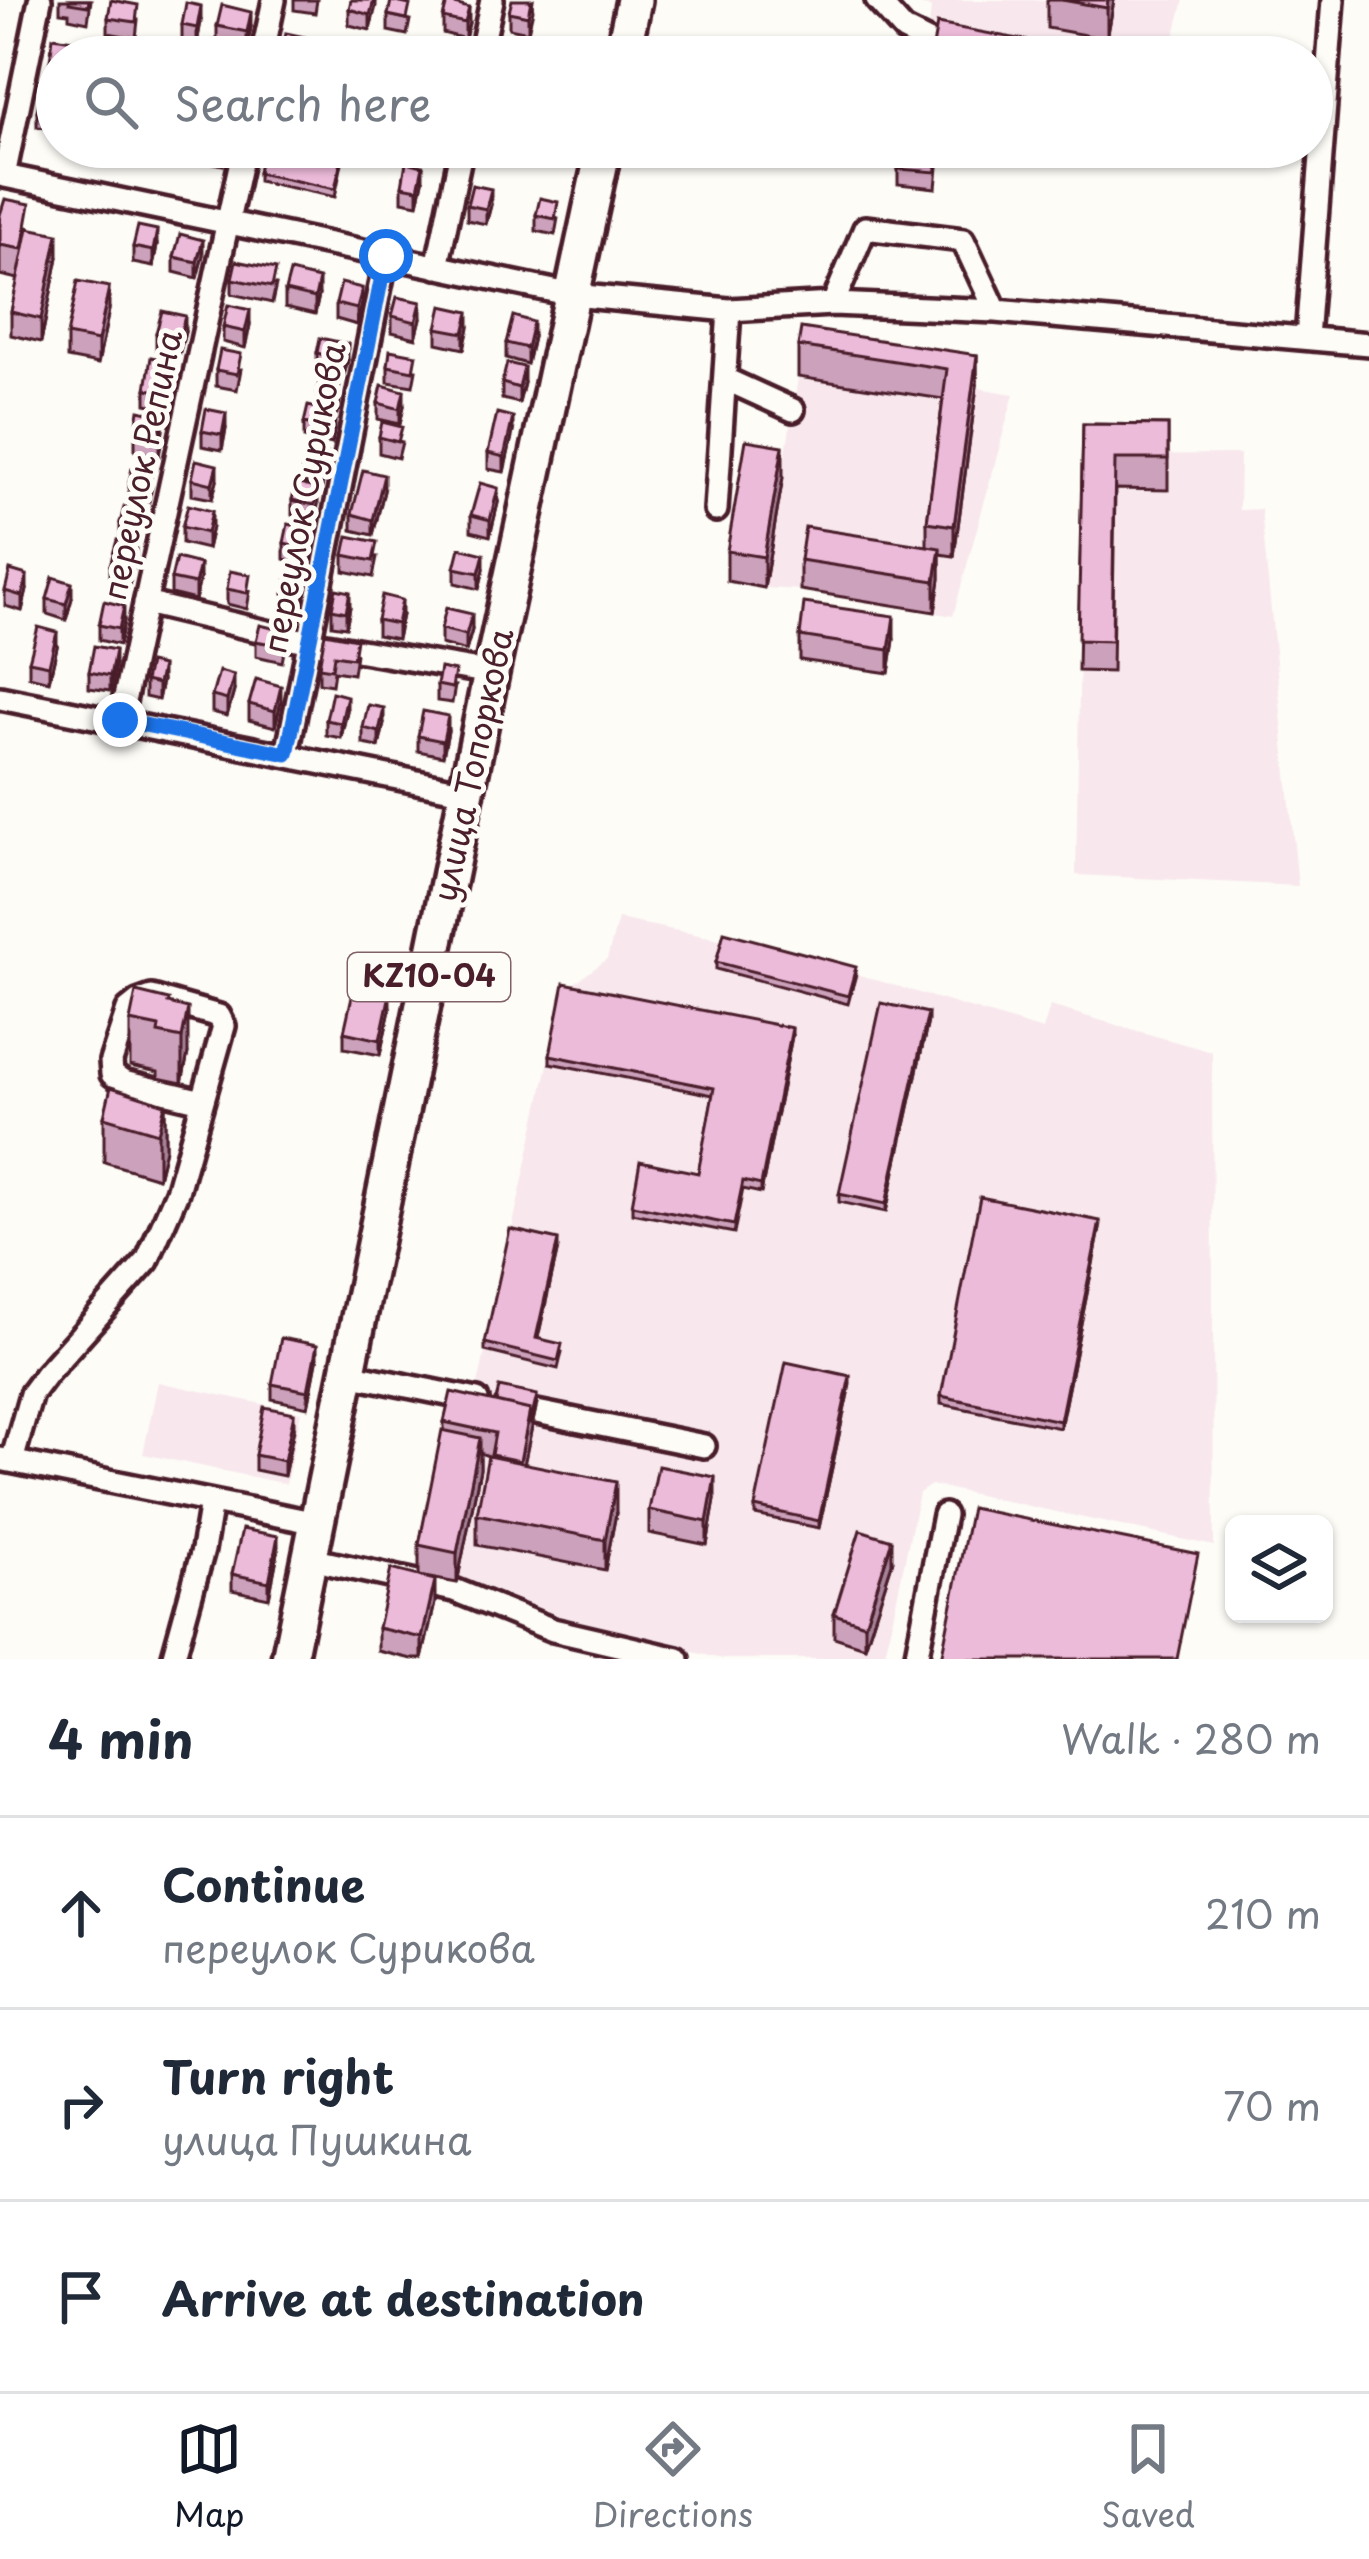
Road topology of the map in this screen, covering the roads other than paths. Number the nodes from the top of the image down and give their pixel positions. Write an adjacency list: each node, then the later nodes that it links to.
1 (40, 0): 16 (street)
2 (274, 0): 7 (street)
3 (492, 0): 8 (street)
4 (634, 0): 9 (highway)
5 (877, 0): 10 (street)
6 (1333, 0): 11 (street)
7 (266, 36)
8 (484, 36)
9 (626, 36)
10 (916, 36)
11 (1330, 36)
12 (240, 168): 17 (street, переулок Репина)
13 (457, 168): 19 (street)
14 (600, 168): 20 (highway, KZ10-04)
15 (1320, 168): 24 (street)
16 (2, 176): 17 (street)
17 (228, 223): 18 (street); 29 (street, переулок Репина)
18 (386, 256): 19 (street); 30 (street, переулок Сурикова)
19 (437, 266): 20 (street)
20 (573, 295): 22 (street); 31 (highway, улица Топоркова / KZ10-04)
21 (833, 304): 22 (street); 23 (street); 23 (street)
22 (729, 310): 26 (street)
23 (996, 311): 24 (street)
24 (1307, 338): 25 (street)
25 (1369, 344)
26 (725, 379): 27 (street); 28 (street)
27 (794, 410)
28 (716, 510)
29 (145, 603): 30 (street); 33 (street, переулок Репина)
30 (309, 642): 31 (street); 34 (street, переулок Сурикова)
31 (490, 673): 35 (highway, улица Топоркова / KZ10-04)
32 (0, 698): 33 (street)
33 (120, 720): 34 (street)
34 (287, 754): 35 (street)
35 (467, 791): 37 (highway, улица Топоркова / KZ10-04)
36 (202, 1101): 36 (street); 39 (street)
37 (348, 1374): 38 (street); 42 (highway, улица Топоркова / KZ10-04)
38 (704, 1446)
39 (6, 1460): 40 (street)
40 (212, 1502): 42 (street); 44 (street)
41 (944, 1515): 47 (street)
42 (317, 1523): 43 (highway, улица Топоркова / KZ10-04)
43 (310, 1559): 45 (highway, улица Топоркова / KZ10-04); 46 (street)
44 (172, 1659)
45 (289, 1659)
46 (678, 1659)
47 (916, 1659)

